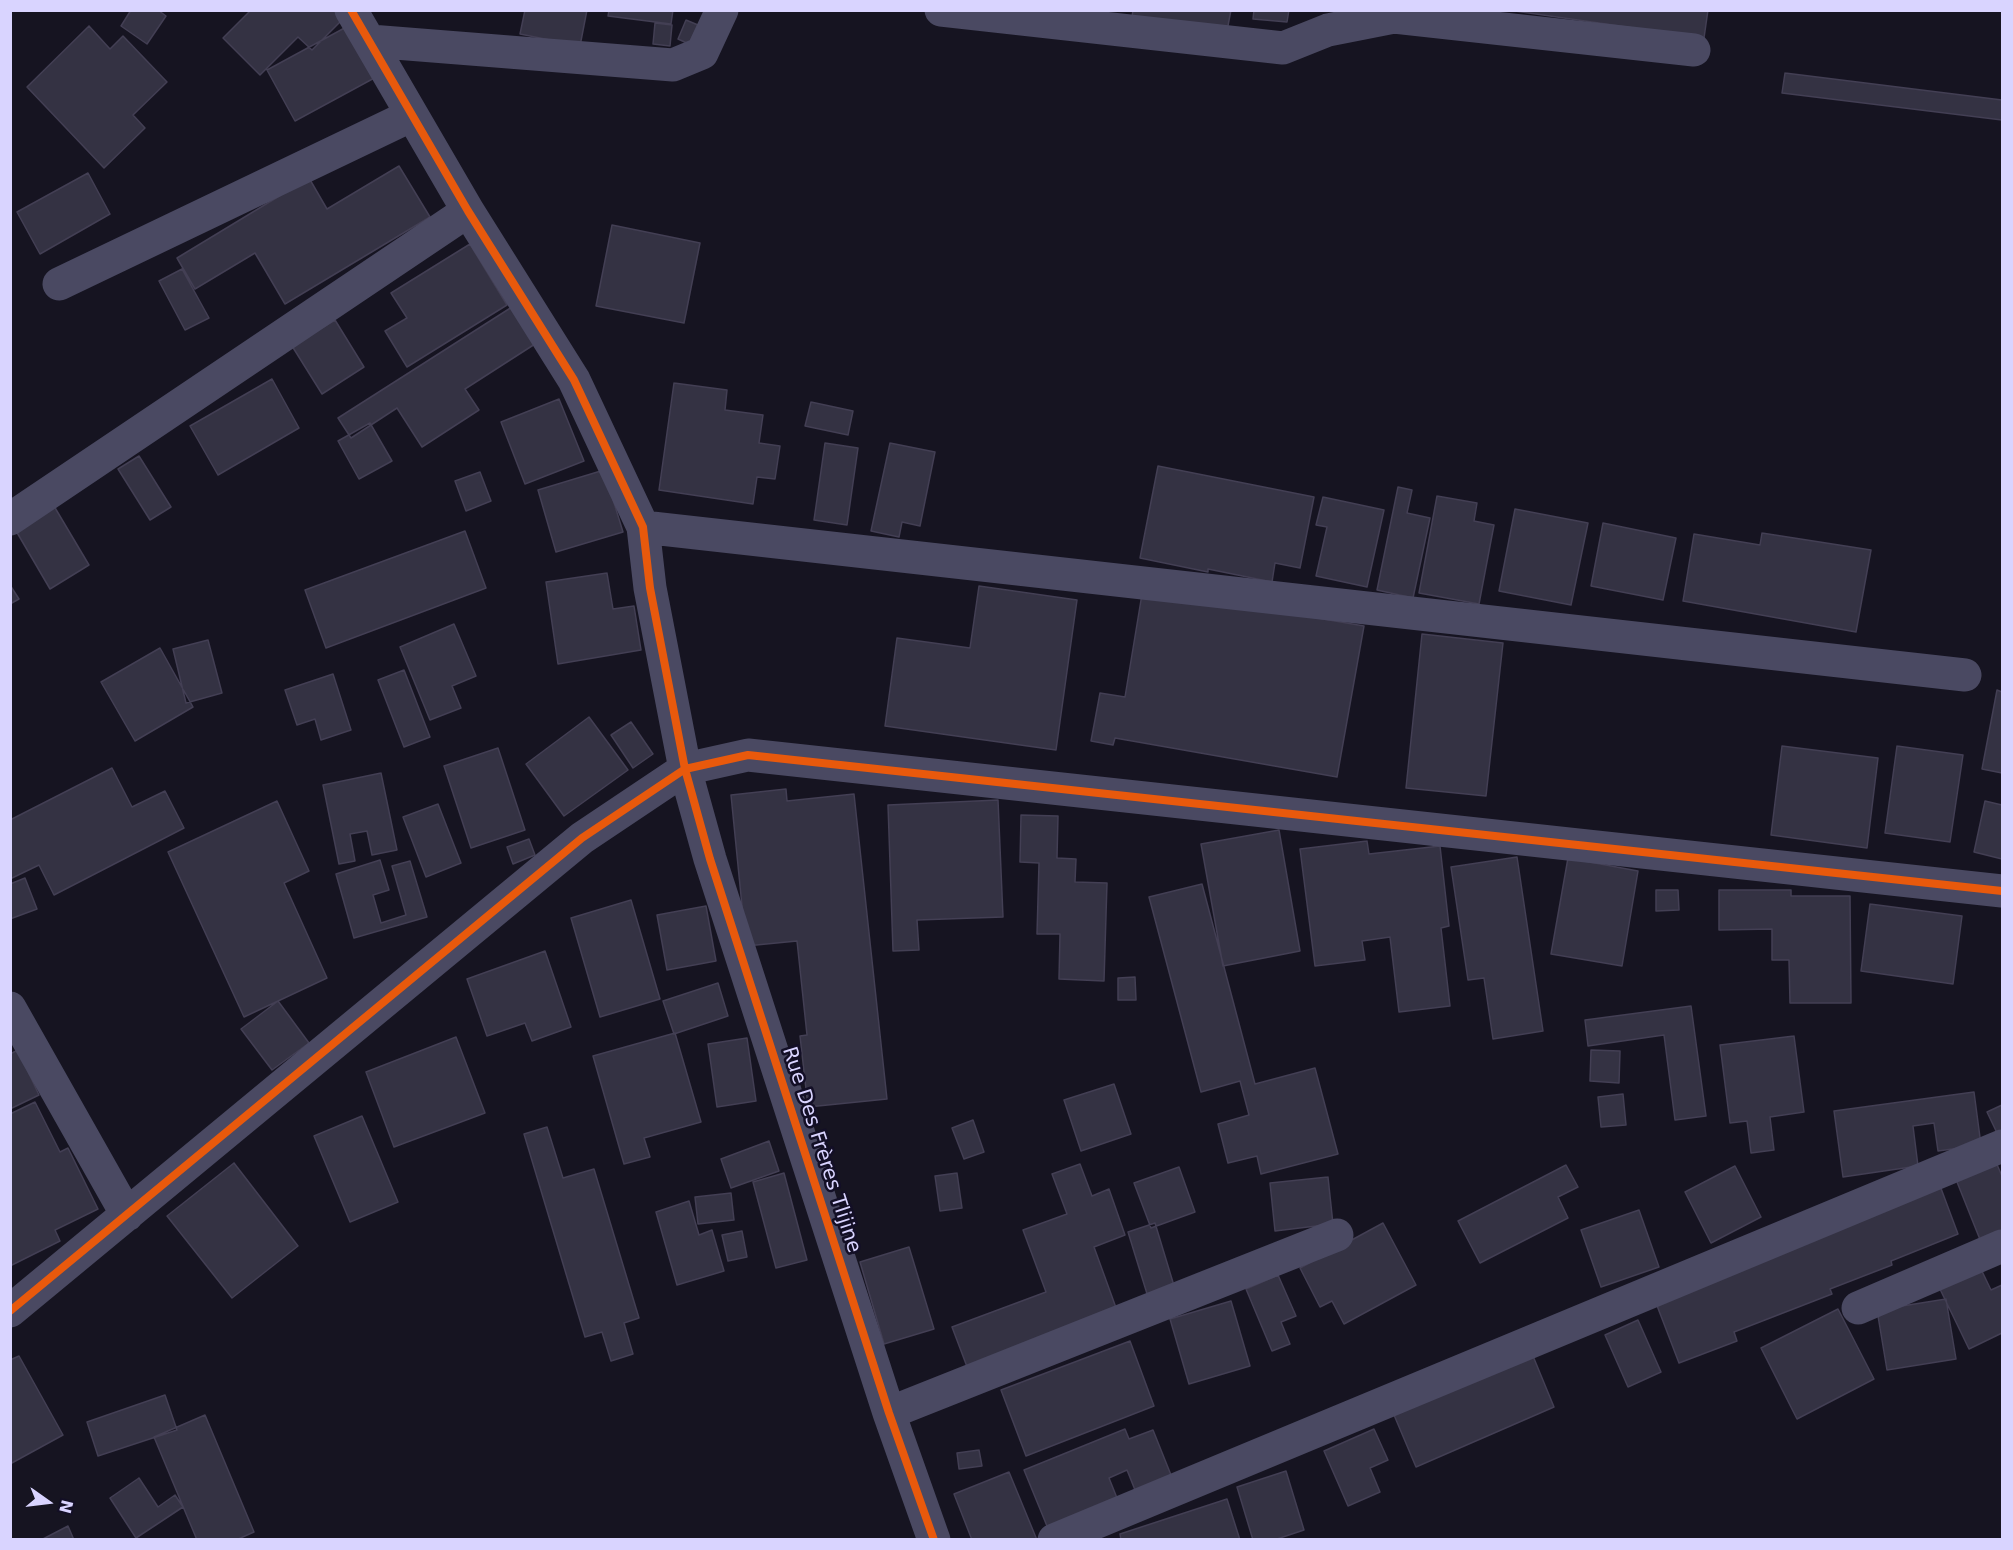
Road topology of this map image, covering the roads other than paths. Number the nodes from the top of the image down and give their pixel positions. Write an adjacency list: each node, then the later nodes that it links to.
1 (351, 10): 4 (street, Rue Des Frères Tlijine)
2 (722, 10): 4 (street)
3 (941, 10): 5 (street)
4 (370, 41): 6 (street, Rue Des Frères Tlijine)
5 (1694, 50)
6 (412, 115): 7 (street, Rue Des Frères Tlijine); 8 (street)
7 (468, 211): 9 (street); 10 (street, Rue Des Frères Tlijine)
8 (59, 284)
9 (10, 519)
10 (643, 527): 11 (street); 12 (street, Rue Des Frères Tlijine)
11 (1965, 675)
12 (684, 769): 13 (street); 16 (street); 21 (street, Rue Des Frères Tlijine)
13 (2002, 891)
14 (10, 1008): 16 (street)
15 (2002, 1146): 23 (street)
16 (127, 1215): 20 (street)
17 (1337, 1235): 21 (street)
18 (2002, 1246): 19 (street)
19 (1858, 1308)
20 (10, 1311)
21 (889, 1413): 22 (street, Rue Des Frères Tlijine)
22 (934, 1539)
23 (1054, 1539)

